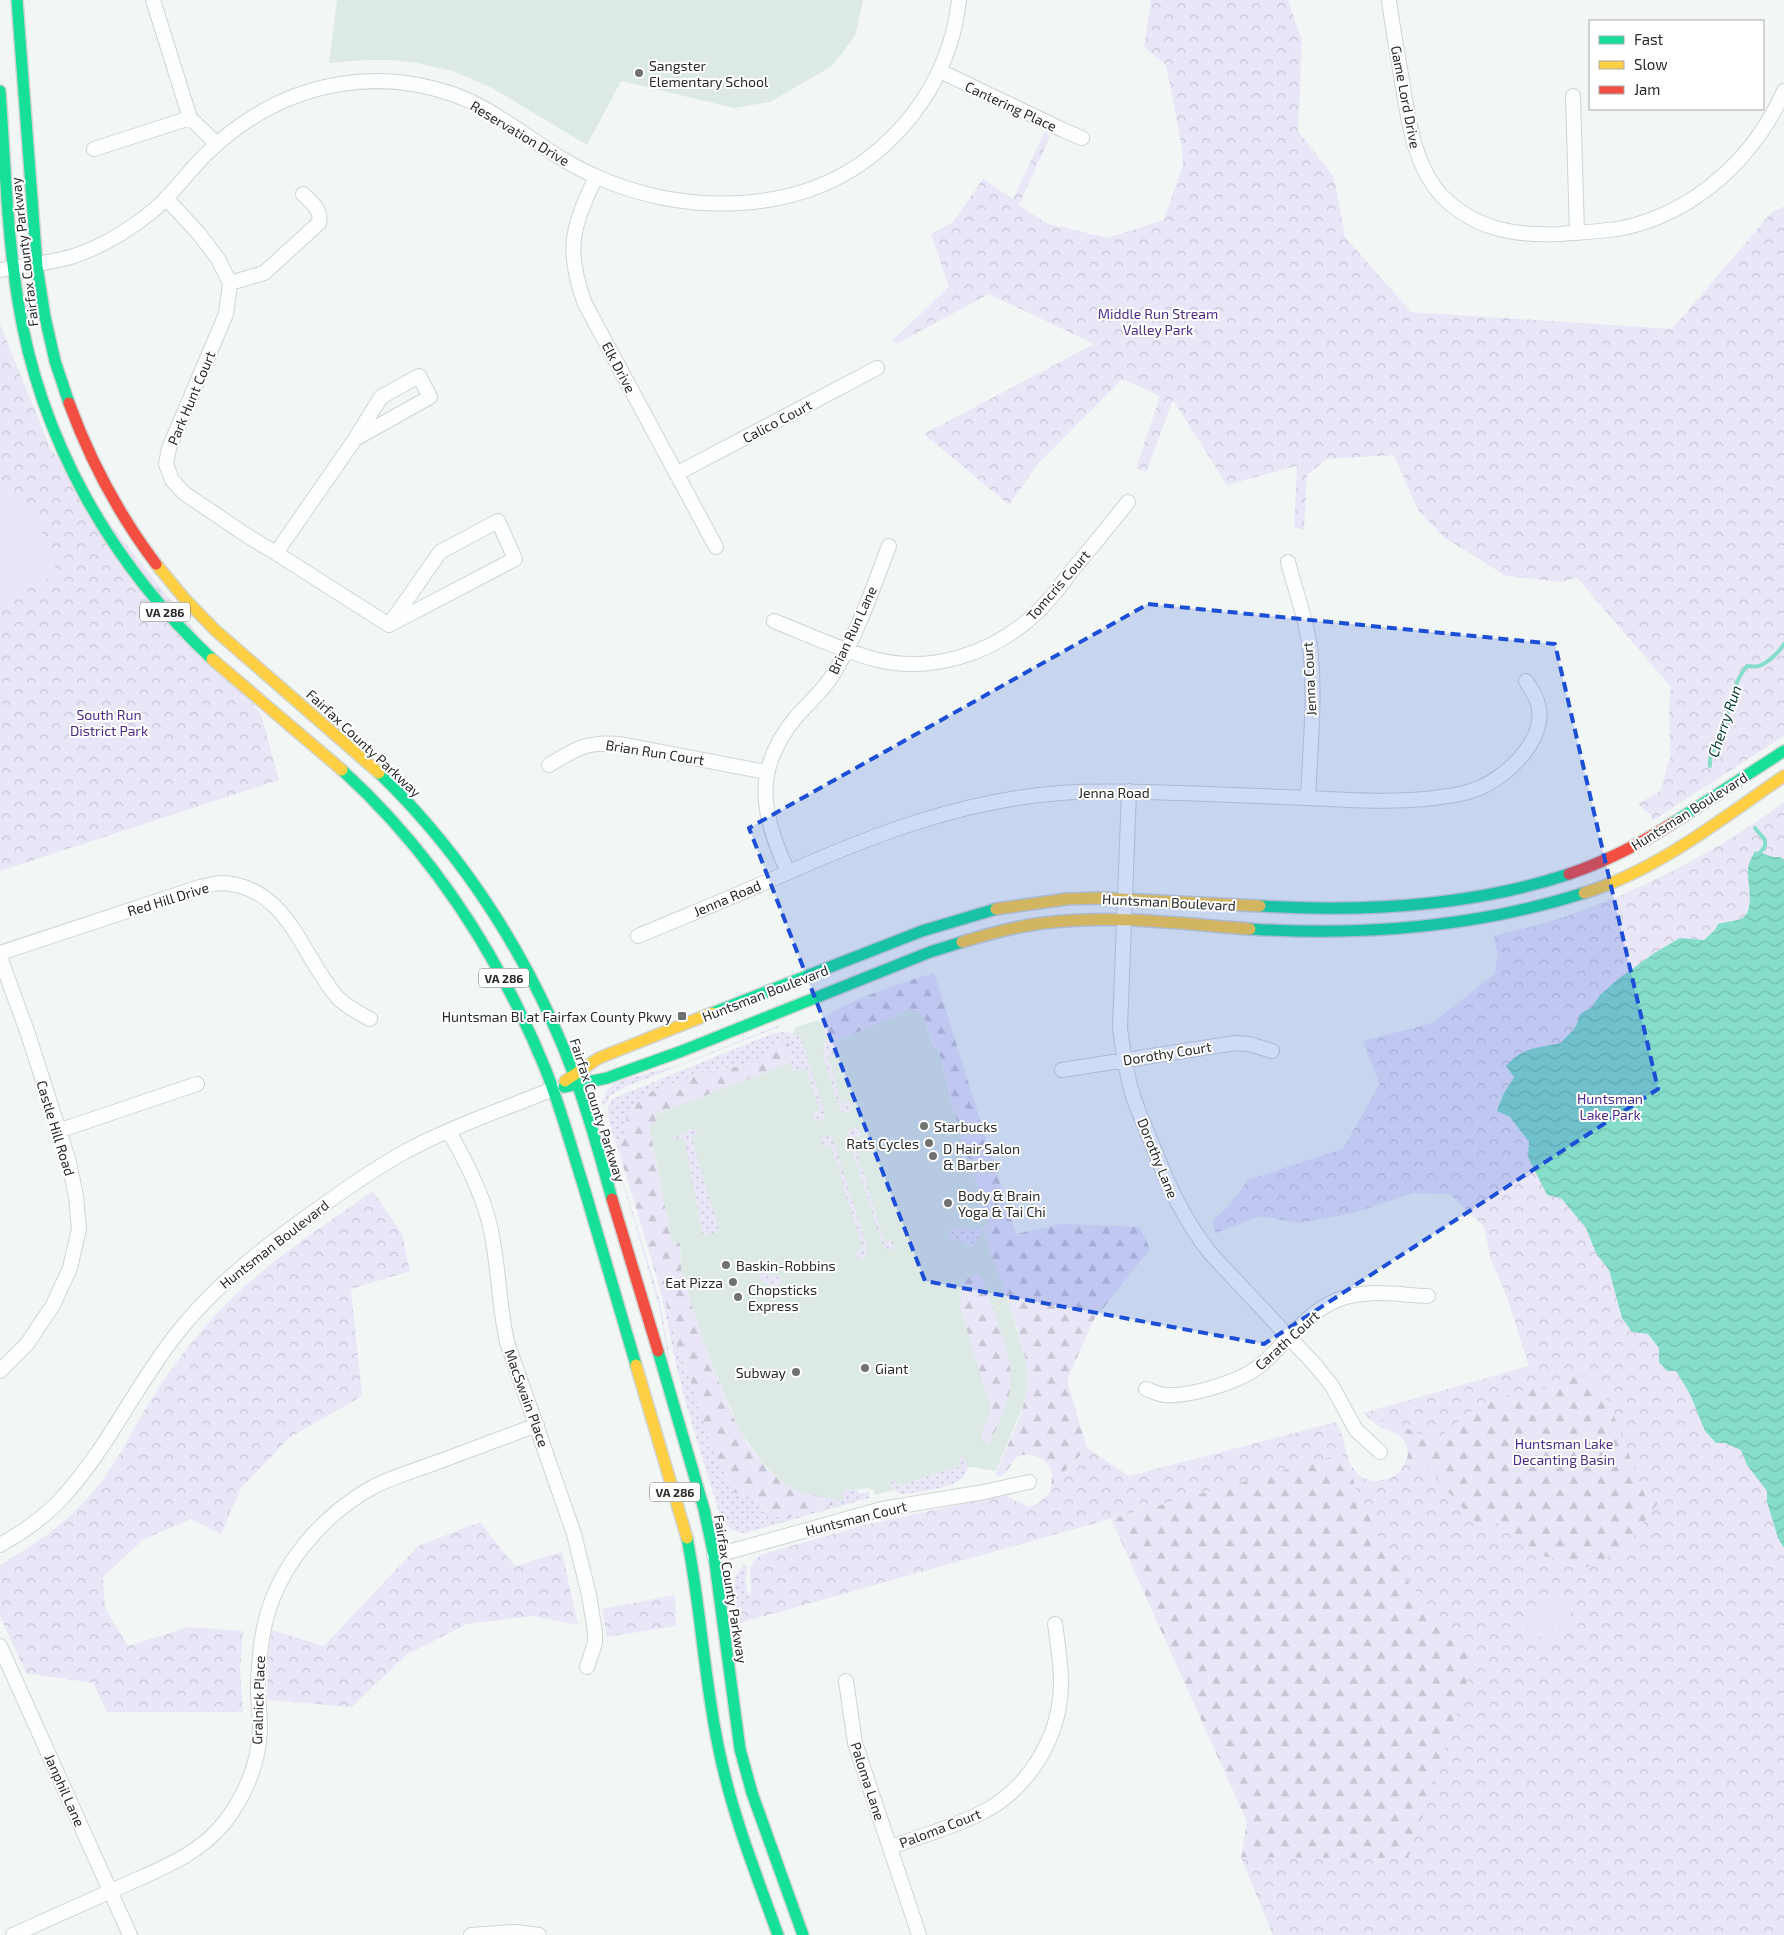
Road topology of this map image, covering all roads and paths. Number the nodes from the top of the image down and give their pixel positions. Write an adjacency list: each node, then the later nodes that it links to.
1 (16, 0): 17 (main road, Fairfax County Parkway / VA 286)
2 (153, 0): 9 (street)
3 (959, 0): 5 (street, Reservation Drive)
4 (1389, 0): 16 (street, Game Lord Drive)
5 (940, 71): 10 (street, Cantering Place); 13 (street, Reservation Drive)
6 (0, 91): 18 (main road, Fairfax County Parkway / VA 286)
7 (1784, 91): 16 (street, Game Lord Drive)
8 (1573, 96): 16 (street)
9 (190, 118): 11 (street); 12 (street)
10 (1082, 138)
11 (217, 144): 13 (street, Reservation Drive); 15 (street, Reservation Drive)
12 (94, 149)
13 (596, 177): 23 (street, Elk Drive)
14 (303, 194): 20 (street)
15 (166, 198): 17 (street, Reservation Drive); 20 (street)
16 (1577, 232)
17 (37, 263): 18 (street, Reservation Drive); 49 (main road, Fairfax County Parkway / VA 286)
18 (14, 268): 19 (street, Reservation Drive); 51 (main road, Fairfax County Parkway / VA 286)
19 (0, 270)
20 (230, 283): 27 (street, Park Hunt Court)
21 (877, 368): 23 (street, Calico Court)
22 (355, 439): 22 (street); 27 (street)
23 (676, 474): 26 (street, Elk Drive)
24 (1128, 502): 31 (street, Tomcris Court)
25 (889, 546): 31 (street, Brian Run Lane)
26 (716, 547)
27 (276, 552): 30 (street, Park Hunt Court)
28 (1288, 562): 38 (street, Jenna Court)
29 (774, 621): 31 (street, Tomcris Court)
30 (389, 625): 30 (street)
31 (846, 650): 35 (street, Brian Run Lane)
32 (1526, 681): 38 (street, Jenna Road)
33 (1784, 751): 40 (main road, Huntsman Boulevard)
34 (549, 764): 35 (street, Brian Run Court)
35 (766, 772): 39 (street, Brian Run Lane)
36 (1784, 776): 41 (main road, Huntsman Boulevard)
37 (1128, 792): 38 (street, Jenna Road); 39 (street, Jenna Road); 40 (street, Dorothy Lane)
38 (1308, 798)
39 (788, 872): 42 (street, Jenna Road)
40 (1124, 898): 41 (street, Dorothy Lane); 49 (main road, Huntsman Boulevard)
41 (1123, 920): 47 (street, Dorothy Lane); 49 (main road, Huntsman Boulevard)
42 (638, 936)
43 (0, 953): 45 (street, Red Hill Drive)
44 (0, 957): 52 (street, Castle Hill Road)
45 (370, 1019)
46 (1272, 1051): 47 (street, Dorothy Court)
47 (1125, 1060): 48 (street, Dorothy Court); 55 (street, Dorothy Lane)
48 (1062, 1070)
49 (575, 1080): 51 (main road, Huntsman Boulevard); 62 (main road, Fairfax County Parkway / VA 286)
50 (197, 1084): 52 (street)
51 (553, 1089): 53 (street, Huntsman Boulevard); 73 (main road, Fairfax County Parkway / VA 286)
52 (58, 1131): 56 (street, Castle Hill Road)
53 (449, 1131): 58 (street, MacSwain Place); 61 (street, Huntsman Boulevard)
54 (1428, 1296): 55 (street, Carath Court)
55 (1289, 1337): 57 (street, Carath Court); 59 (street, Dorothy Lane)
56 (0, 1371)
57 (1146, 1390)
58 (537, 1425): 65 (street, MacSwain Place); 68 (street, Gralnick Place)
59 (1380, 1452)
60 (1029, 1482): 62 (street, Huntsman Court)
61 (0, 1546)
62 (714, 1556): 74 (main road, Fairfax County Parkway / VA 286)
63 (1055, 1624): 67 (street, Paloma Court)
64 (0, 1646): 68 (street, Janphil Lane)
65 (587, 1667)
66 (846, 1681): 67 (street, Paloma Lane)
67 (890, 1847): 75 (street, Paloma Lane)
68 (110, 1891): 69 (street, Gralnick Place); 70 (street, Janphil Lane)
69 (13, 1935)
70 (130, 1935)
71 (471, 1935): 72 (street)
72 (539, 1935)
73 (778, 1935)
74 (803, 1935)
75 (919, 1935)

